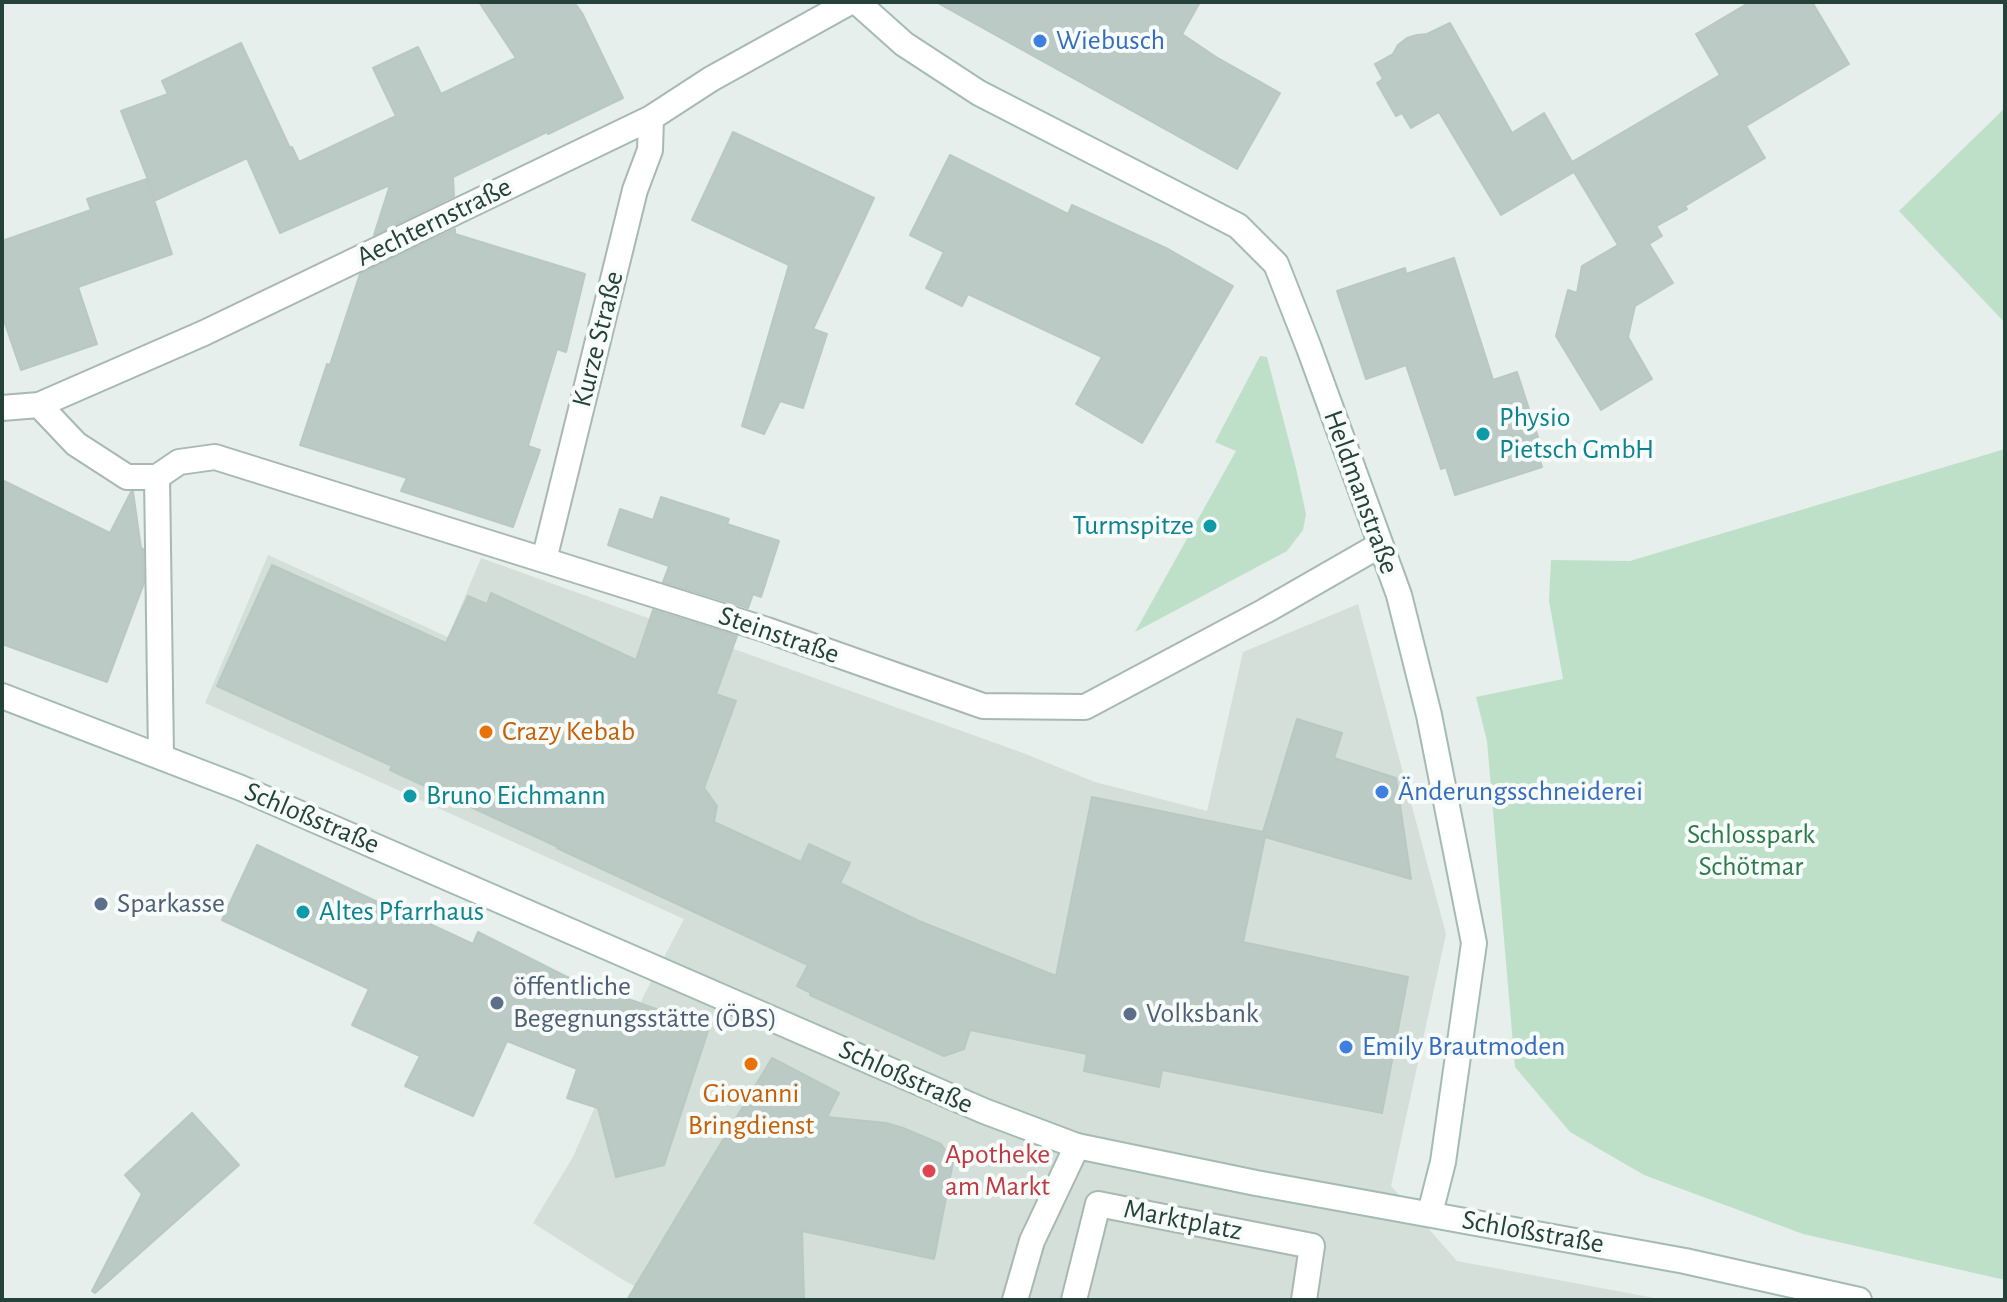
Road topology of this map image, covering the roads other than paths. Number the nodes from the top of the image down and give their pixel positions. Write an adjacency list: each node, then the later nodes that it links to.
1 (850, 2): 3 (street, Aechternstraße)
2 (857, 2): 7 (street, Heldmanstraße)
3 (651, 118): 4 (street, Aechternstraße); 8 (street, Kurze Straße)
4 (39, 405): 5 (street, Aechternstraße); 6 (street)
5 (2, 408)
6 (157, 477): 8 (street, Steinstraße); 10 (street)
7 (1380, 545): 8 (street, Steinstraße); 12 (street, Heldmanstraße)
8 (544, 560)
9 (2, 696): 10 (street, Schloßstraße)
10 (161, 756): 11 (street, Schloßstraße)
11 (1077, 1146): 12 (street, Schloßstraße); 13 (street)
12 (1430, 1213): 16 (street, Schloßstraße)
13 (1015, 1300)
14 (1074, 1300): 15 (street, Marktplatz)
15 (1304, 1300)
16 (1859, 1300)

